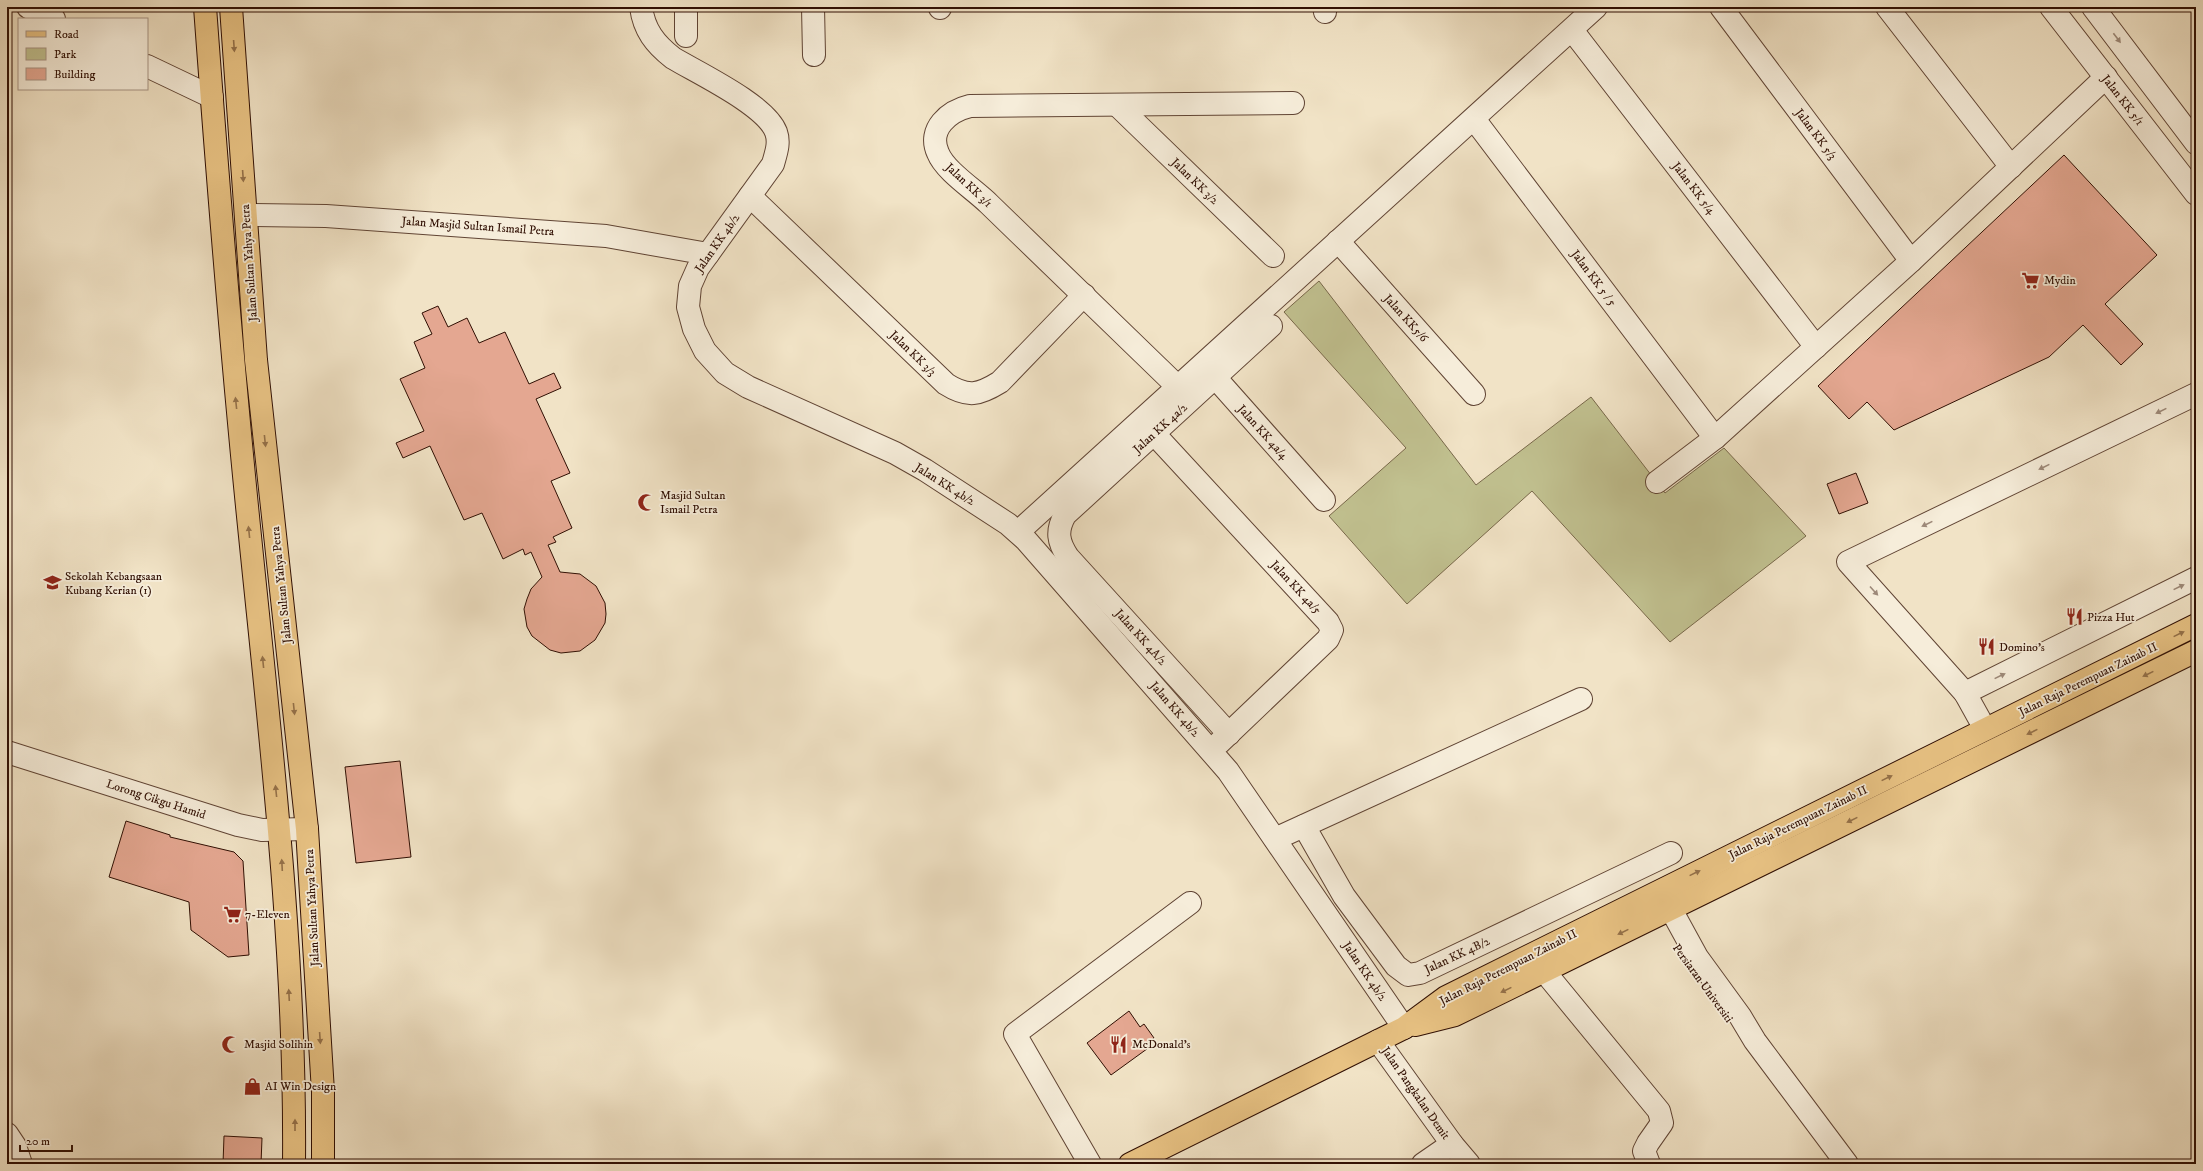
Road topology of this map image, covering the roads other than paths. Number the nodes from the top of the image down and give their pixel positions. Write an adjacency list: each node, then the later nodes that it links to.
1 (28, 7): 12 (street)
2 (205, 7): 19 (main road, Jalan Sultan Yahya Petra)
3 (231, 7): 28 (main road, Jalan Sultan Yahya Petra, one-way to 28)
4 (641, 7): 27 (street, Jalan KK 4b/2)
5 (686, 7): 14 (street)
6 (813, 7): 15 (street)
7 (1721, 7): 32 (street, Jalan KK 5/3)
8 (1887, 7): 25 (street)
9 (2051, 7): 17 (street, Jalan KK 5/1)
10 (2093, 7): 18 (street, one-way to 18)
11 (1590, 9): 13 (street)
12 (52, 18)
13 (1572, 30): 23 (street); 35 (street, Jalan KK 5/4)
14 (686, 36)
15 (814, 55)
16 (148, 66): 19 (street)
17 (2106, 77): 22 (street, Jalan KK 5/1); 25 (street)
18 (2160, 96): 22 (street); 24 (street)
19 (212, 97): 57 (main road, Jalan Sultan Yahya Petra, one-way to 19)
20 (1293, 103): 21 (street, Jalan KK 3/1)
21 (1117, 105): 31 (street, Jalan KK 3/2); 33 (street, Jalan KK 3/1)
22 (2135, 116): 26 (street, Jalan KK 5/1)
23 (1474, 118): 29 (street); 41 (street, Jalan KK 5 / 5)
24 (2196, 143)
25 (2010, 167): 32 (street)
26 (2196, 194)
27 (750, 196): 30 (street, Jalan KK 4b/2); 33 (street, Jalan KK 3/3)
28 (246, 215): 30 (street, Jalan Masjid Sultan Ismail Petra); 56 (main road, Jalan Sultan Yahya Petra, one-way to 56)
29 (1338, 242): 36 (street); 38 (street, Jalan KK5/6)
30 (708, 254): 44 (street, Jalan KK 4b/2)
31 (1273, 256)
32 (1911, 261): 35 (street)
33 (1084, 295): 37 (street, Jalan KK 3/1)
34 (1271, 326): 36 (street, Jalan KK 4a/2)
35 (1816, 347): 41 (street)
36 (1209, 371): 37 (street); 40 (street, Jalan KK 4a/2); 43 (street, Jalan KK 4a/4)
37 (1178, 387): 40 (street)
38 (1474, 394)
39 (2196, 394): 49 (street, one-way to 49)
40 (1148, 427): 44 (street); 45 (street, Jalan KK 4a/2); 52 (street, Jalan KK 4a/5)
41 (1715, 438): 42 (street)
42 (1657, 482)
43 (1324, 500)
44 (1022, 536): 45 (street); 53 (street, Jalan KK 4b/2)
45 (1058, 536): 52 (street, Jalan KK 4A/2)
46 (2196, 578): 49 (street, one-way to 46)
47 (2196, 625): 51 (main road, Jalan Raja Perempuan Zainab II, one-way to 47)
48 (2196, 651): 61 (main road, Jalan Raja Perempuan Zainab II, one-way to 61)
49 (1965, 693): 51 (street)
50 (1581, 699): 55 (street)
51 (1986, 729): 61 (main road, Jalan Raja Perempuan Zainab II, one-way to 51)
52 (1229, 734): 53 (street, Jalan KK 4a/5)
53 (1212, 750): 58 (street, Jalan KK 4b/2)
54 (7, 752): 57 (street, Lorong Cikgu Hamid)
55 (1304, 826): 58 (street); 60 (street, Jalan KK 4B/2)
56 (307, 829): 57 (street, Lorong Cikgu Hamid); 71 (main road, Jalan Sultan Yahya Petra, one-way to 71)
57 (280, 830): 70 (main road, Jalan Sultan Yahya Petra, one-way to 57)
58 (1275, 839): 65 (street, Jalan KK 4b/2)
59 (1671, 853): 60 (street, Jalan KK 4B/2)
60 (1592, 891): 63 (street)
61 (1659, 903): 63 (main road, Jalan Raja Perempuan Zainab II); 64 (main road, Jalan Raja Perempuan Zainab II, one-way to 64); 77 (street, Persiaran Universiti)
62 (1190, 904): 72 (street)
63 (1605, 918): 65 (main road, Jalan Raja Perempuan Zainab II)
64 (1544, 971): 65 (main road, Jalan Raja Perempuan Zainab II, one-way to 65); 76 (street)
65 (1404, 1028): 66 (main road, Jalan Raja Perempuan Zainab II)
66 (1378, 1041): 68 (street, Jalan Pangkalan Demit); 73 (main road, Jalan Raja Perempuan Zainab II)
67 (7, 1134): 69 (street)
68 (1452, 1144): 74 (street); 75 (street, Jalan Pangkalan Demit)
69 (22, 1164)
70 (294, 1164)
71 (323, 1164)
72 (1090, 1164)
73 (1130, 1164)
74 (1424, 1164)
75 (1469, 1164)
76 (1649, 1164)
77 (1847, 1164)

